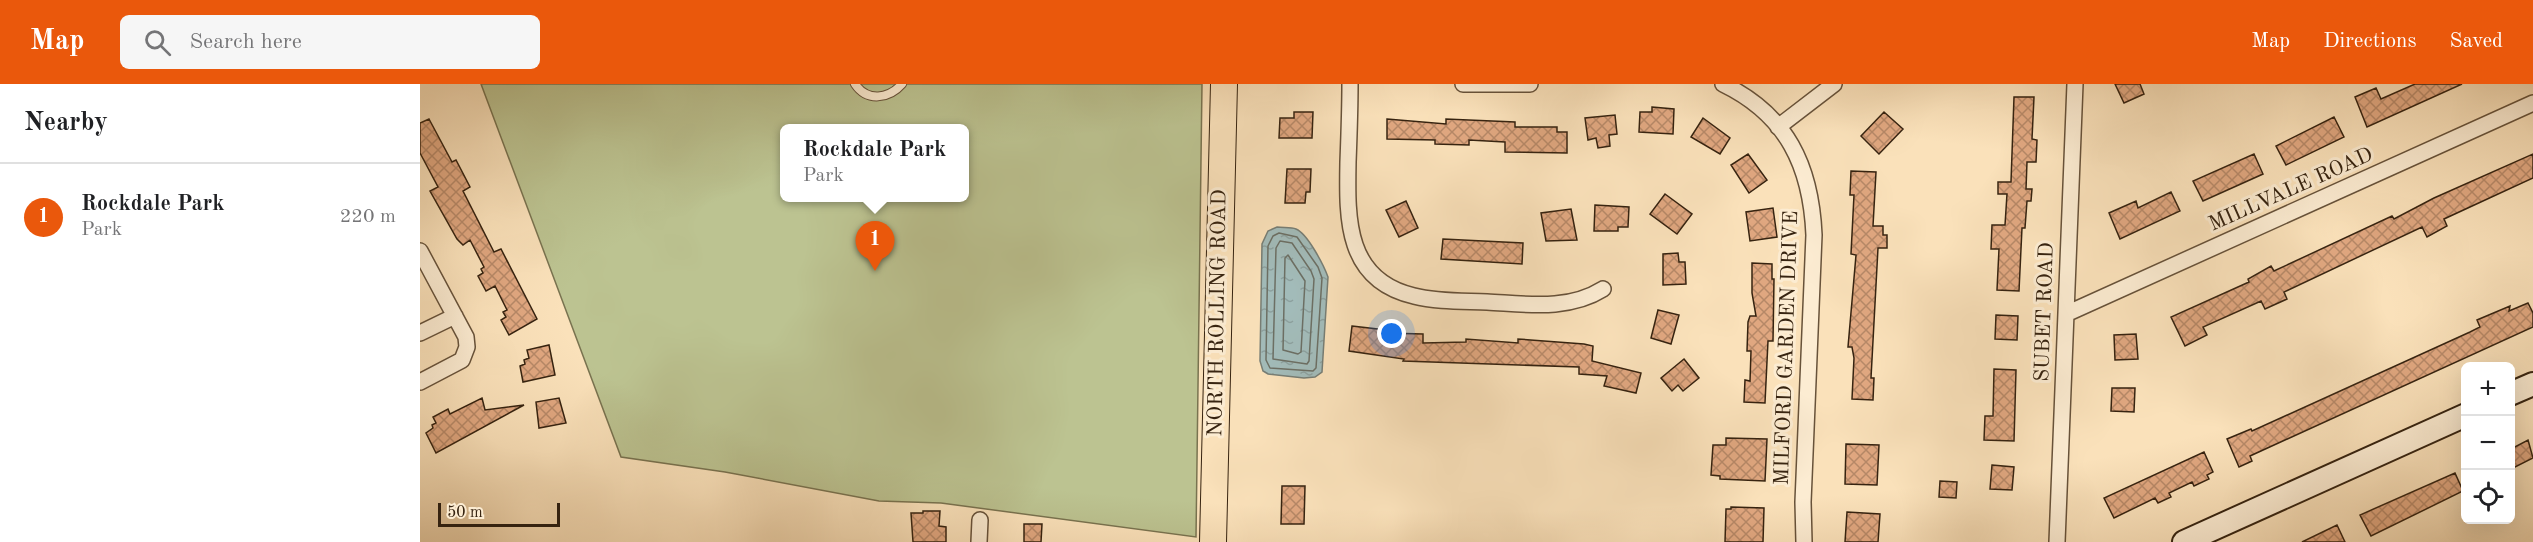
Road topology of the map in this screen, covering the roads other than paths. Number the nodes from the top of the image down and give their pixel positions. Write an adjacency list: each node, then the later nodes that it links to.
1 (855, 84): 2 (lane)
2 (902, 84)
3 (1224, 84): 23 (main road, NORTH ROLLING ROAD)
4 (1350, 84): 13 (street)
5 (1464, 84): 6 (street)
6 (1530, 84)
7 (1723, 84): 11 (street, MILFORD GARDEN DRIVE)
8 (1834, 84): 11 (street)
9 (2075, 84): 14 (street, SUBET ROAD)
10 (2533, 103): 14 (street, MILLVALE ROAD)
11 (1778, 127): 24 (street, MILFORD GARDEN DRIVE)
12 (420, 251): 15 (street)
13 (1603, 289)
14 (2066, 314): 25 (street, SUBET ROAD)
15 (454, 316): 16 (street); 17 (street)
16 (420, 333)
17 (420, 382)
18 (2533, 384): 19 (main road)
19 (2515, 392)
20 (2464, 416): 26 (main road)
21 (980, 520): 22 (street)
22 (979, 542)
23 (1213, 542)
24 (1804, 542)
25 (2057, 542)
26 (2184, 542)

